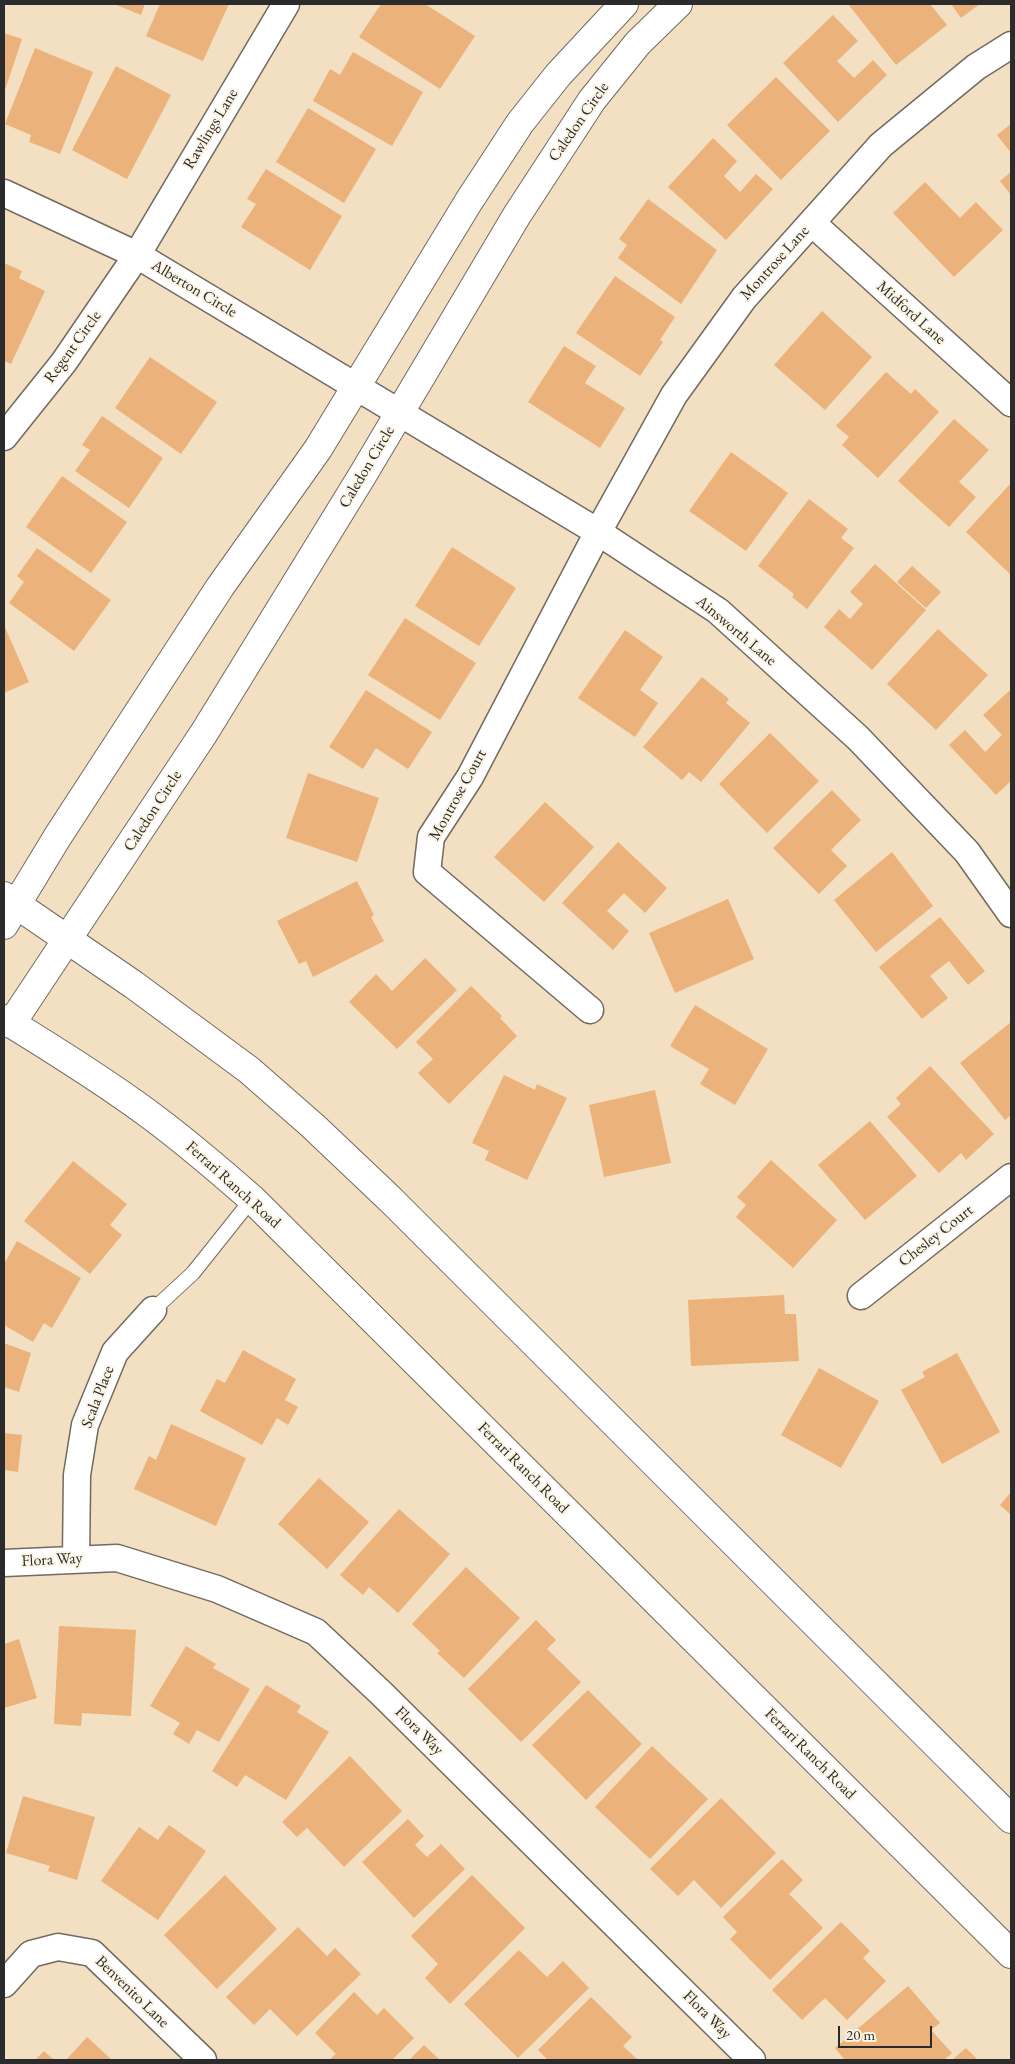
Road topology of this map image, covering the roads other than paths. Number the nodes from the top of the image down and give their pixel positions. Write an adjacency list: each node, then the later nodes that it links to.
1 (286, 4): 7 (street, Rawlings Lane)
2 (624, 4): 8 (street, Caledon Circle)
3 (678, 4): 8 (street, Caledon Circle)
4 (1011, 46): 6 (street, Montrose Lane)
5 (4, 193): 7 (street, Alberton Circle)
6 (812, 223): 9 (street, Midford Lane); 11 (street, Montrose Lane)
7 (137, 255): 8 (street, Alberton Circle); 10 (street, Regent Circle)
8 (378, 399): 11 (street, Ainsworth Lane); 12 (street, Caledon Circle); 14 (street, Caledon Circle)
9 (1011, 403)
10 (4, 437)
11 (598, 532): 13 (street, Ainsworth Lane); 15 (street, Montrose Court)
12 (8, 909): 14 (street)
13 (1011, 914)
14 (68, 939): 16 (street, Caledon Circle); 23 (street)
15 (590, 1010)
16 (6, 1026): 18 (street, Ferrari Ranch Road)
17 (1011, 1177): 19 (street, Chesley Court)
18 (252, 1199): 20 (lane); 24 (street, Ferrari Ranch Road)
19 (861, 1296)
20 (153, 1310): 21 (street, Scala Place)
21 (76, 1559): 22 (street, Flora Way); 27 (street, Flora Way)
22 (4, 1562)
23 (1011, 1819)
24 (1011, 1954)
25 (4, 1984): 26 (street, Benvenito Lane)
26 (203, 2060)
27 (752, 2060)

